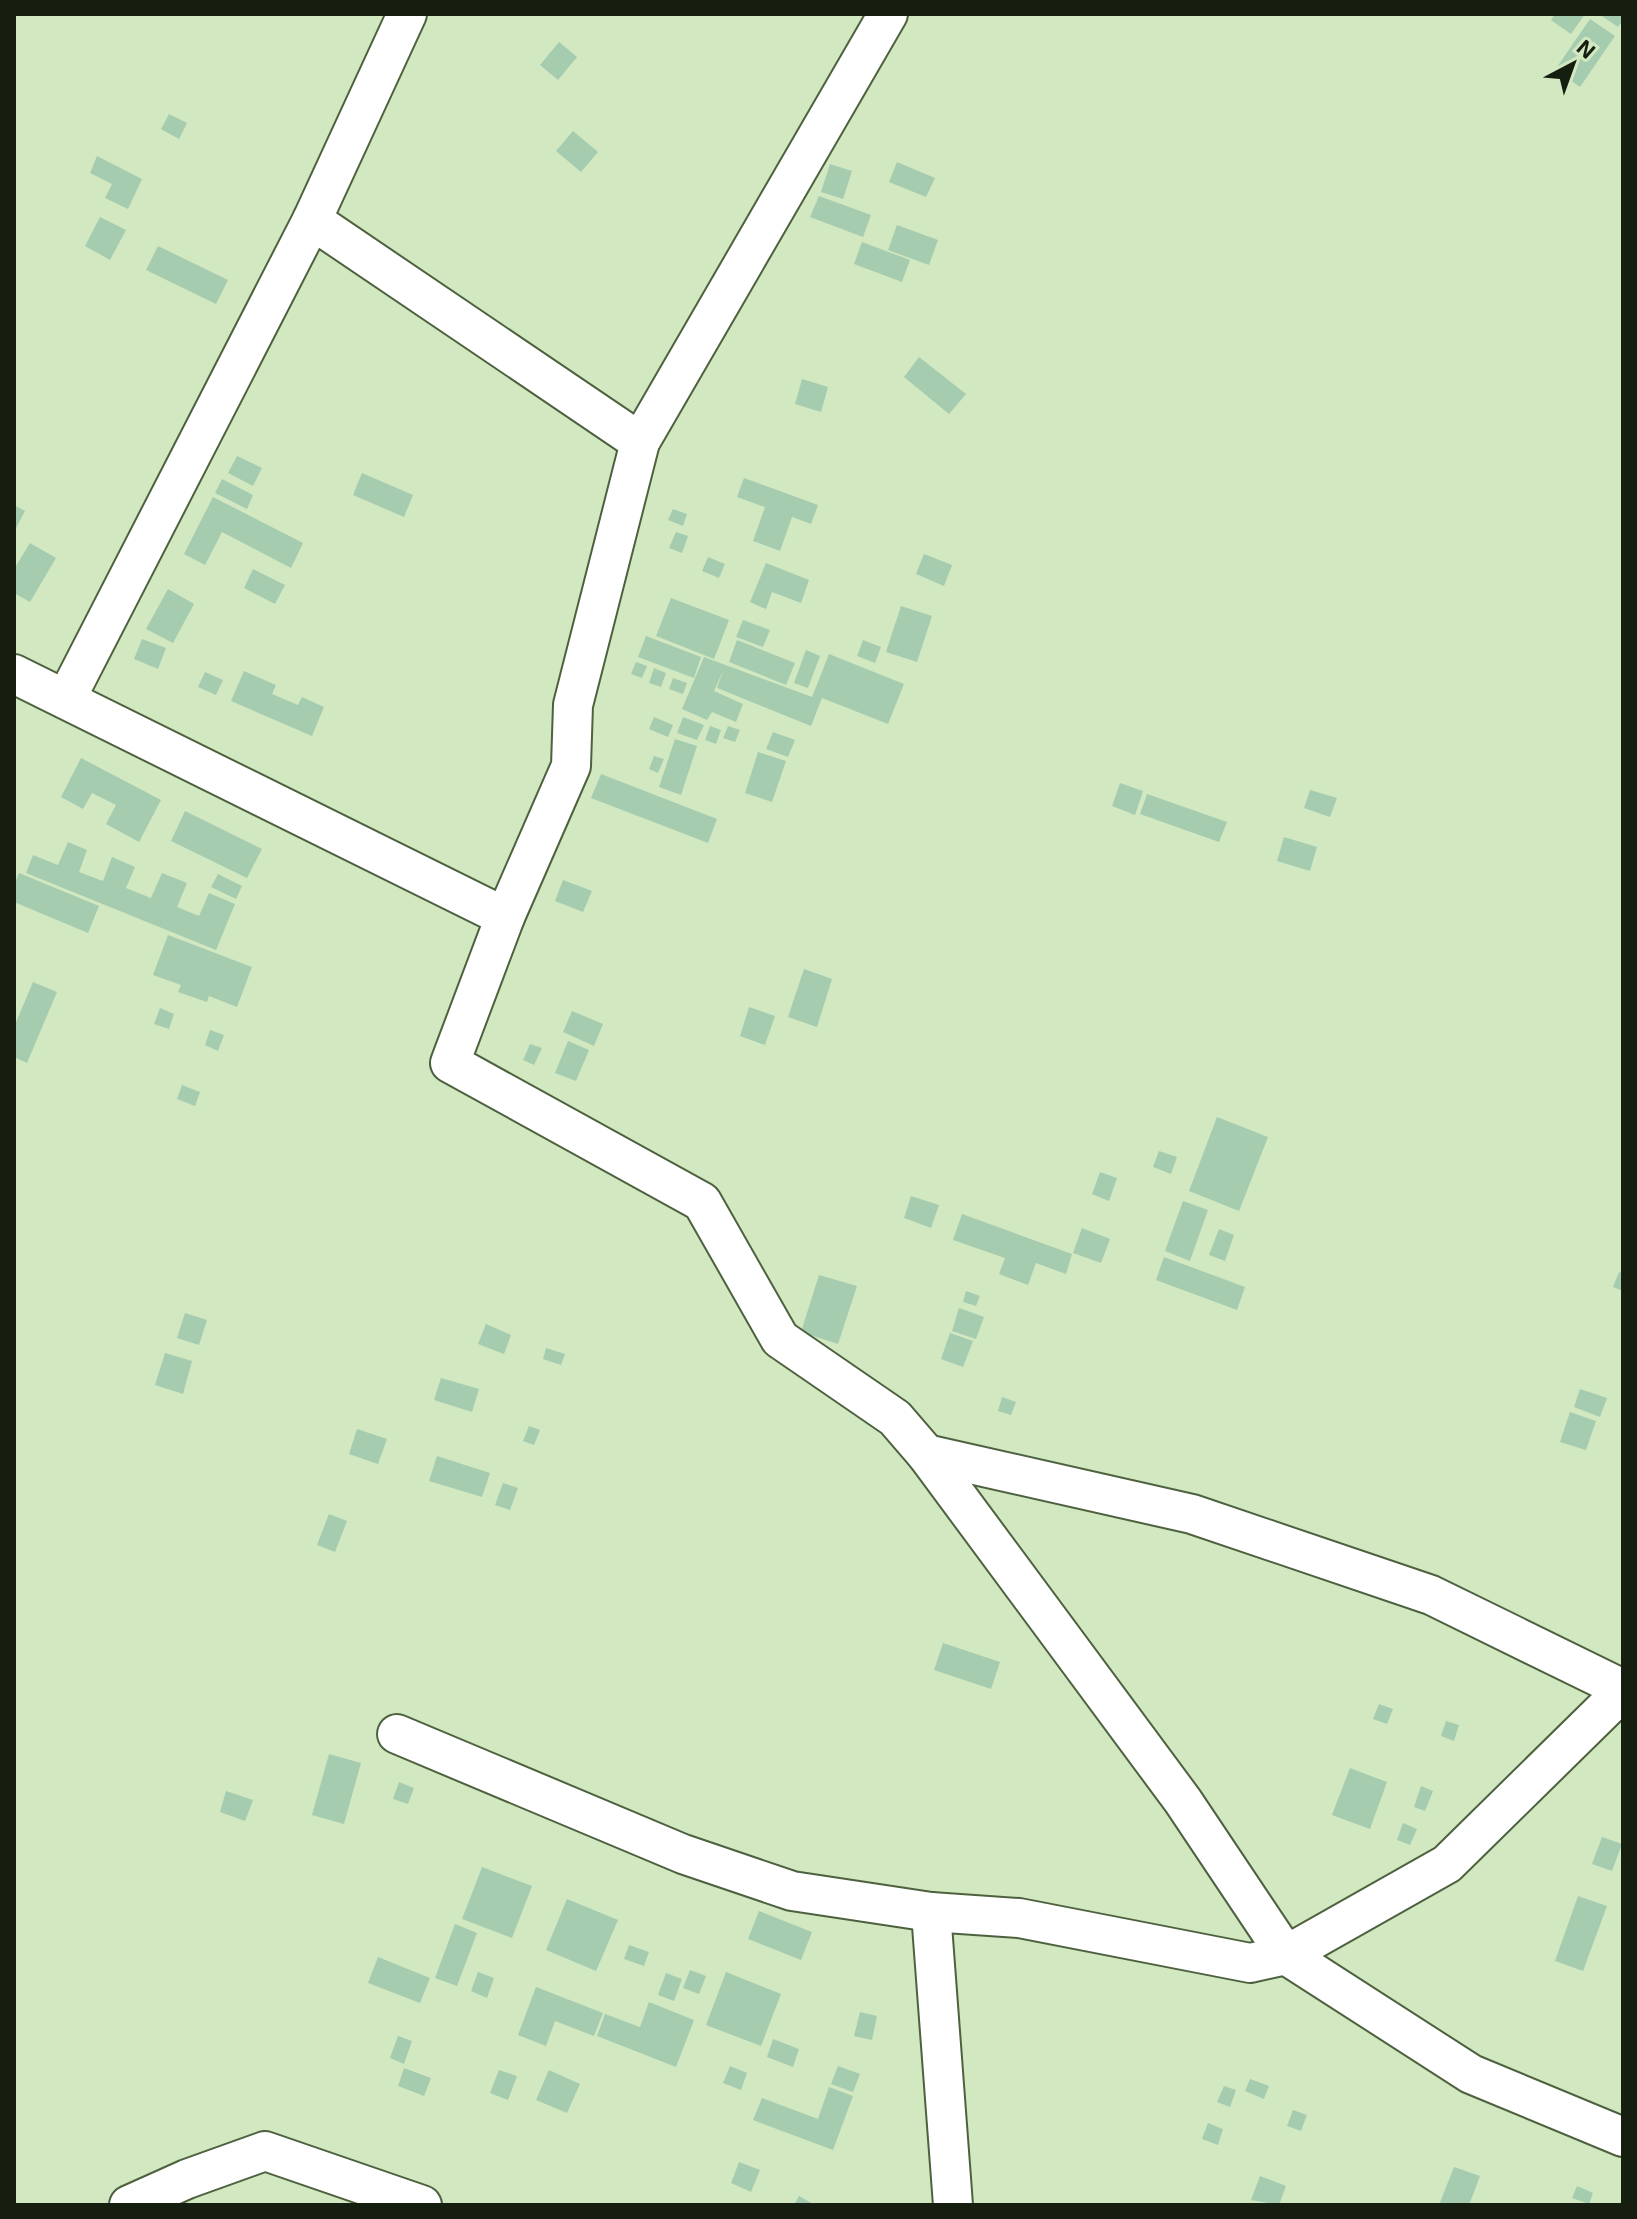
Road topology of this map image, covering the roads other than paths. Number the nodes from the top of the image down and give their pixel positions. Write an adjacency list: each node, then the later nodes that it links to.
1 (407, 14): 3 (street)
2 (888, 14): 4 (street)
3 (312, 220): 4 (street); 6 (street)
4 (640, 442): 7 (street)
5 (14, 674): 6 (street)
6 (66, 699): 7 (street)
7 (505, 917): 8 (street)
8 (926, 1454): 9 (street); 12 (street)
9 (1623, 1690): 12 (street)
10 (397, 1734): 11 (street)
11 (931, 1912): 12 (street); 16 (street)
12 (1286, 1955): 13 (street)
13 (1623, 2137)
14 (129, 2205): 15 (street)
15 (422, 2205)
16 (953, 2205)

